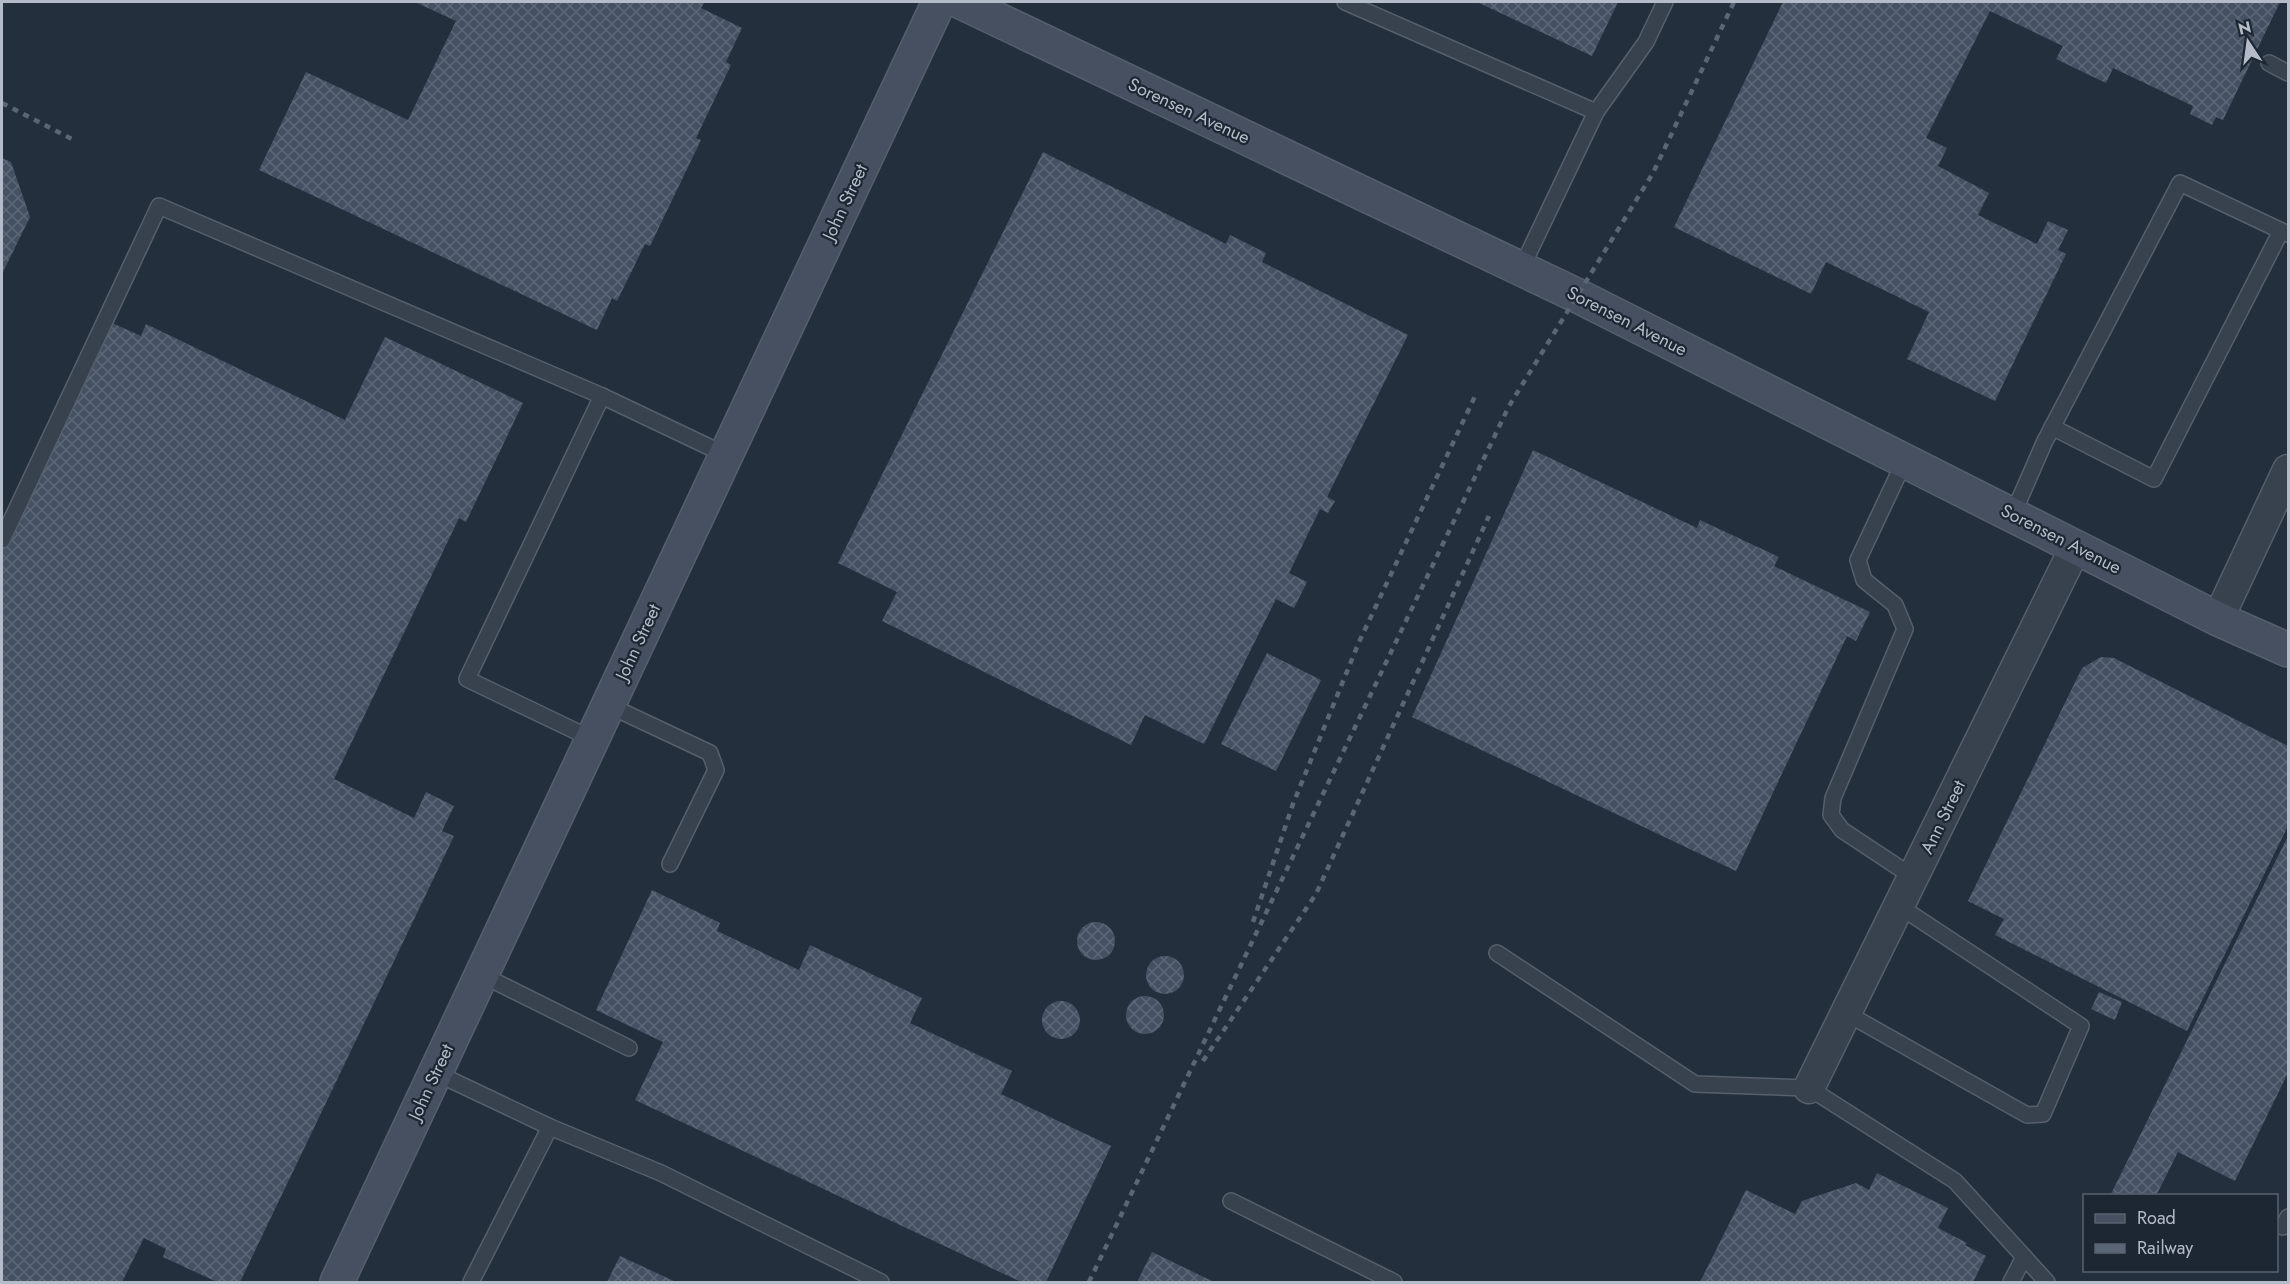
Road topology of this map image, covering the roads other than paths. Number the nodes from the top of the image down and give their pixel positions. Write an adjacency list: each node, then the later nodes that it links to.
1 (939, 2): 12 (street, John Street)
2 (961, 2): 9 (street, Sorensen Avenue)
3 (1345, 2): 7 (lane)
4 (1665, 2): 7 (lane)
5 (2269, 63): 6 (lane)
6 (2289, 73)
7 (1596, 112): 9 (lane)
8 (2285, 232): 11 (lane); 11 (lane)
9 (1521, 269): 13 (street, Sorensen Avenue)
10 (602, 396): 12 (lane); 16 (lane); 21 (lane)
11 (2052, 428): 15 (lane)
12 (726, 455): 20 (street, John Street)
13 (1905, 460): 15 (street, Sorensen Avenue); 23 (lane)
14 (2284, 489): 18 (street)
15 (2013, 514): 17 (street, Sorensen Avenue)
16 (2, 540)
17 (2076, 546): 18 (street, Sorensen Avenue); 23 (street, Ann Street)
18 (2218, 619): 19 (street, Sorensen Avenue)
19 (2289, 650)
20 (608, 705): 21 (street, John Street); 22 (lane)
21 (592, 739): 26 (street, John Street)
22 (670, 864)
23 (1913, 877): 24 (street, Ann Street)
24 (1899, 906): 27 (street, Ann Street); 27 (lane)
25 (1497, 953): 30 (lane)
26 (482, 975): 28 (lane); 29 (street, John Street)
27 (1846, 1013): 30 (street, Ann Street)
28 (629, 1048)
29 (436, 1073): 31 (lane); 34 (street, John Street)
30 (1809, 1088): 33 (lane)
31 (550, 1127): 35 (lane); 36 (lane)
32 (1231, 1201): 37 (lane)
33 (2024, 1257): 38 (lane); 39 (lane)
34 (337, 1282)
35 (471, 1282)
36 (882, 1282)
37 (1394, 1282)
38 (2011, 1282)
39 (2047, 1282)

